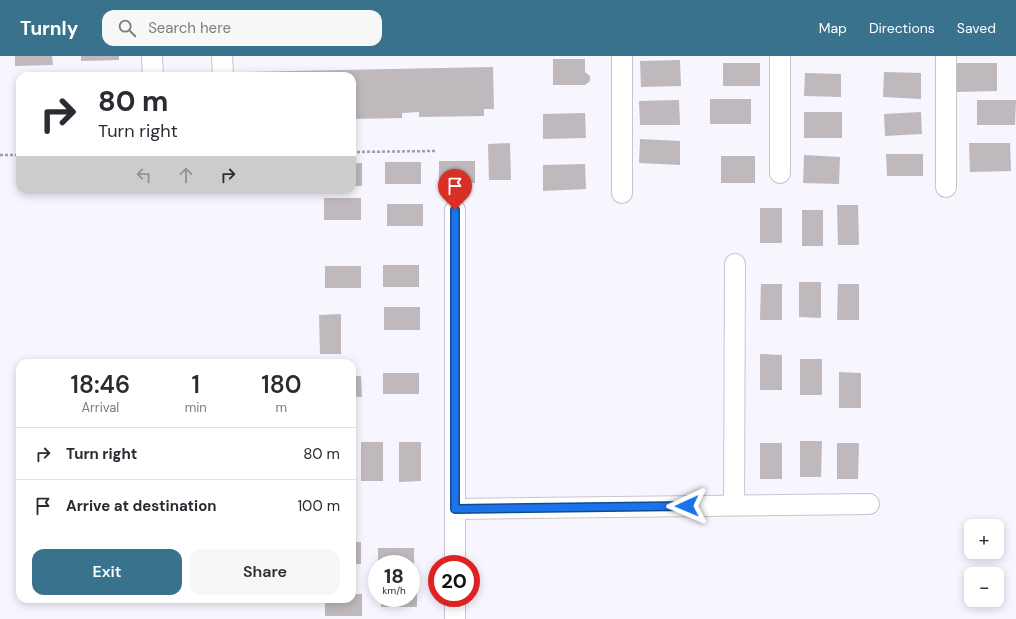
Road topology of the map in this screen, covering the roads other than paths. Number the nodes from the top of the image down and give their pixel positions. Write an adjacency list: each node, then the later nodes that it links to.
1 (152, 56): 6 (street)
2 (222, 56): 7 (street)
3 (622, 56): 10 (street)
4 (780, 56): 8 (street)
5 (946, 56): 9 (street)
6 (152, 72)
7 (223, 72)
8 (780, 173)
9 (946, 187)
10 (622, 193)
11 (455, 210): 15 (street)
12 (736, 264): 14 (street)
13 (869, 504): 14 (street)
14 (734, 506): 15 (street)
15 (455, 509): 16 (street)
16 (455, 555)
17 (455, 607): 18 (street)
18 (455, 619)

